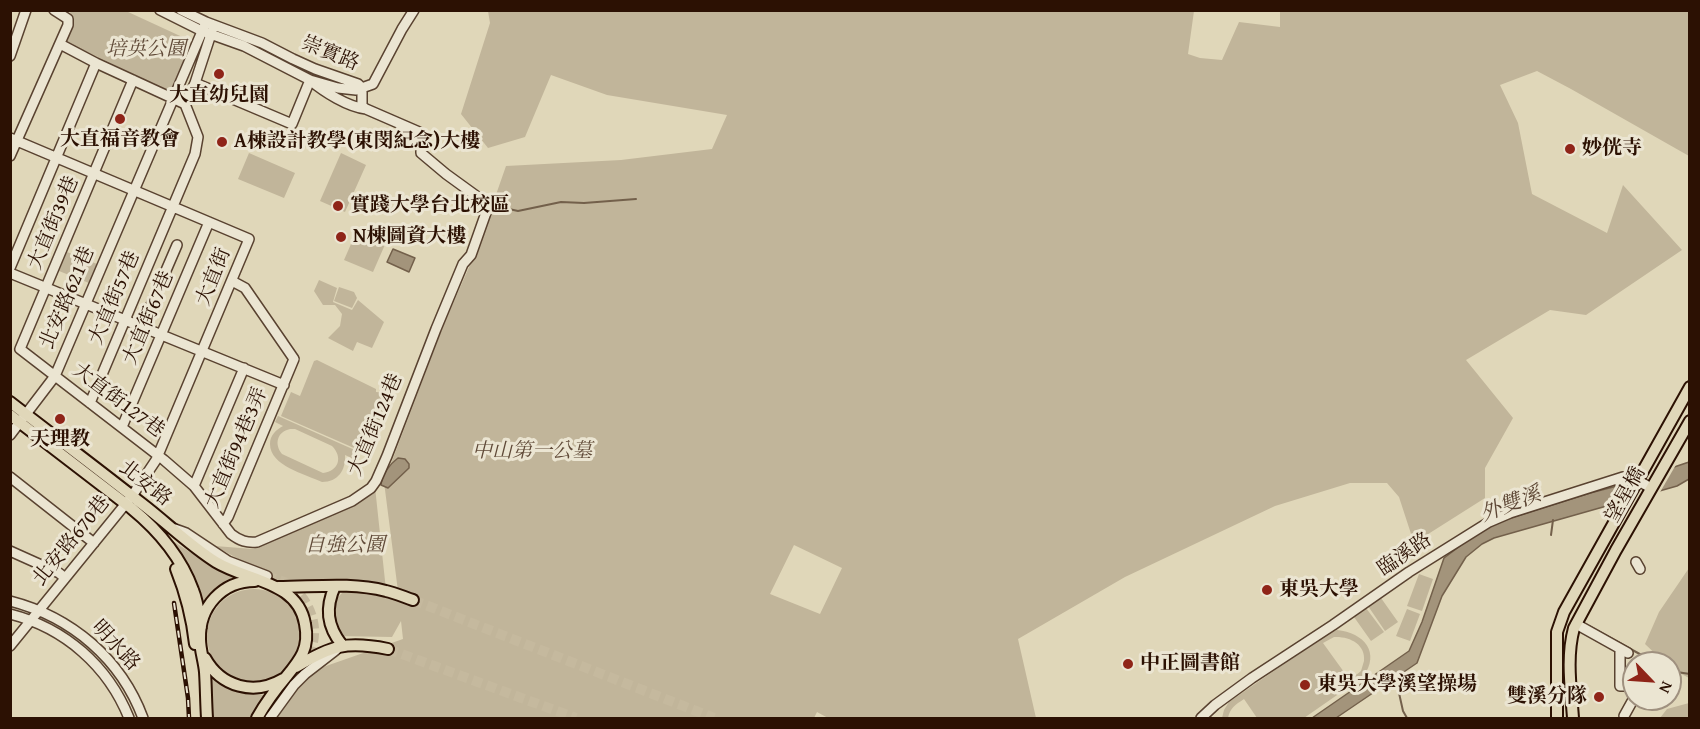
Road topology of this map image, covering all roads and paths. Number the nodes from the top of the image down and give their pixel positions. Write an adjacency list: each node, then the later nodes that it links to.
1 (26, 10): 8 (street)
2 (54, 10): 7 (street)
3 (160, 10): 6 (street, 崇實路)
4 (181, 10): 6 (street, 崇實路)
5 (414, 10): 13 (street)
6 (208, 28): 11 (street, 崇實路); 12 (street); 13 (street, 崇實路); 14 (street, 北安路621巷)
7 (60, 44): 9 (street); 17 (street)
8 (10, 56)
9 (96, 63): 10 (street); 19 (street)
10 (133, 80): 14 (street); 20 (street, 大直街39巷)
11 (310, 80): 12 (street); 13 (street, 崇實路); 16 (street)
12 (195, 83): 15 (street)
13 (362, 88): 16 (street)
14 (173, 98): 15 (street); 21 (street, 北安路621巷)
15 (184, 104): 22 (street, 大直街57巷)
16 (366, 110): 53 (street, 大直街124巷)
17 (14, 140): 18 (street); 19 (street, 大直街)
18 (10, 156)
19 (56, 157): 20 (street, 大直街); 25 (street)
20 (94, 174): 21 (street, 大直街); 28 (street, 大直街39巷)
21 (134, 190): 22 (street, 大直街); 29 (street, 北安路621巷)
22 (173, 207): 23 (street, 大直街); 30 (street, 大直街57巷)
23 (209, 222): 27 (street, 大直街); 32 (street, 大直街67巷)
24 (177, 245): 31 (street)
25 (10, 268)
26 (10, 273): 28 (street)
27 (232, 281): 35 (street, 大直街); 38 (street, 大直街94巷3弄)
28 (46, 287): 29 (street); 34 (street, 大直街39巷)
29 (86, 304): 30 (street); 37 (street, 北安路621巷)
30 (125, 320): 31 (street); 41 (street, 大直街57巷)
31 (142, 326): 32 (street)
32 (162, 334): 35 (street); 45 (street, 大直街67巷)
33 (10, 342): 34 (street, 大直街127巷)
34 (20, 350): 37 (street, 大直街127巷)
35 (202, 351): 36 (street); 47 (street, 大直街)
36 (244, 368): 38 (street); 50 (street)
37 (55, 376): 41 (street, 大直街127巷); 43 (street, 北安路621巷)
38 (284, 385): 53 (street, 大直街94巷3弄)
39 (1689, 387): 49 (main road, 望星橋)
40 (10, 402): 43 (main road, 北安路)
41 (90, 403): 45 (street, 大直街127巷)
42 (10, 415): 43 (main road, 北安路)
43 (23, 418): 46 (street, 北安路621巷); 52 (main road, 北安路)
44 (1689, 421): 51 (main road, 望星橋)
45 (122, 427): 47 (street, 大直街127巷)
46 (10, 435)
47 (159, 455): 50 (street, 大直街124巷); 52 (street, 大直街)
48 (10, 477): 55 (street)
49 (1637, 480): 51 (street); 84 (street, 臨溪路); 85 (main road, 望星橋)
50 (194, 486): 53 (street, 大直街124巷)
51 (1651, 488): 66 (main road, 望星橋)
52 (129, 500): 54 (main road, 北安路); 55 (street, 北安路670巷); 58 (main road, 北安路)
53 (223, 524)
54 (160, 536): 67 (main road, 北安路); 76 (main road)
55 (94, 543): 57 (street, 北安路670巷)
56 (10, 551): 57 (street)
57 (65, 578): 63 (street, 北安路670巷)
58 (265, 579): 60 (main road, 北安路); 67 (main road, 北安路)
59 (334, 586): 60 (main road); 61 (main road); 68 (main road)
60 (278, 587): 74 (main road, 北安路)
61 (413, 600)
62 (10, 601): 63 (street, 明水路)
63 (40, 610): 65 (street, 北安路670巷); 80 (street, 明水路)
64 (10, 614): 65 (street, 明水路)
65 (31, 620): 69 (street, 北安路670巷); 79 (street, 明水路)
66 (1576, 624): 71 (street); 86 (main road, 望星橋)
67 (201, 627): 72 (main road, 北安路)
68 (342, 645): 70 (main road); 74 (main road); 83 (street)
69 (10, 646)
70 (388, 650)
71 (1624, 651)
72 (203, 654): 74 (main road); 76 (main road, 北安路)
73 (1622, 668): 75 (street)
74 (293, 673): 82 (main road, 北安路); 83 (street)
75 (1622, 686)
76 (205, 691): 81 (main road, 北安路)
77 (1627, 711): 78 (street)
78 (1624, 716)
79 (129, 718)
80 (143, 718)
81 (207, 718)
82 (257, 718)
83 (268, 718)
84 (1202, 718)
85 (1557, 718)
86 (1573, 718)

